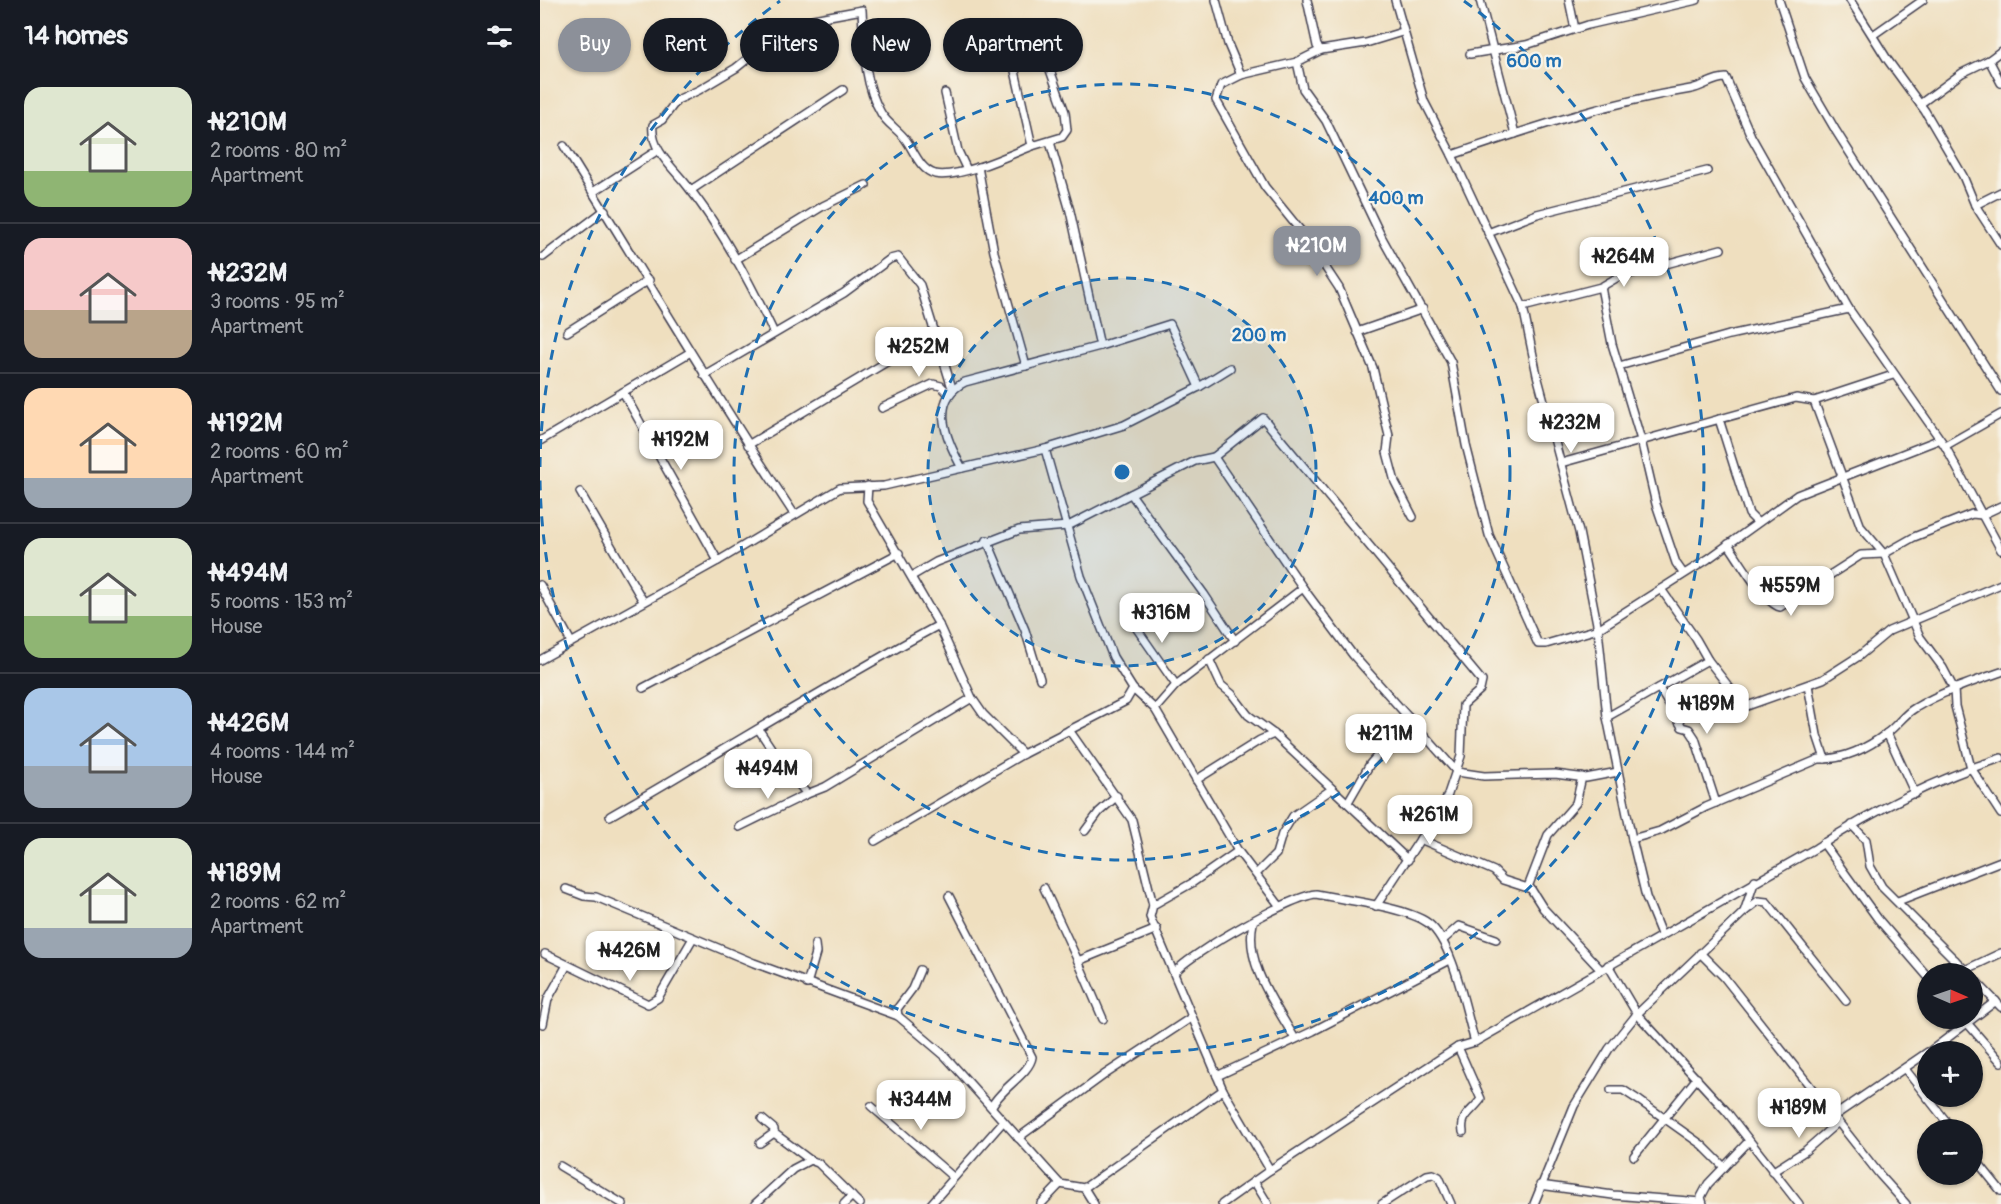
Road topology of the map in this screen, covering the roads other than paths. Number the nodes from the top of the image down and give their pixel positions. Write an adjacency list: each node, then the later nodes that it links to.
1 (1216, 0): 21 (street)
2 (1307, 0): 14 (street)
3 (1395, 0): 11 (street)
4 (1480, 0): 13 (street)
5 (1569, 0): 10 (street)
6 (1697, 0): 10 (street)
7 (1779, 0): 64 (street)
8 (1850, 0): 12 (street)
9 (1923, 0): 12 (street)
10 (1575, 29): 13 (street)
11 (1402, 32): 14 (street); 31 (street)
12 (1873, 35): 25 (street)
13 (1494, 48): 16 (street); 26 (street)
14 (1321, 50): 18 (street)
15 (2001, 51): 17 (street)
16 (1470, 54)
17 (1989, 60): 22 (street); 25 (street)
18 (1297, 62): 21 (street); 49 (street)
19 (1015, 72): 29 (street)
20 (1051, 72): 27 (street)
21 (1241, 75): 52 (street)
22 (2001, 83)
23 (843, 90): 36 (street)
24 (945, 93): 33 (street)
25 (1920, 104): 39 (street)
26 (1515, 134): 31 (street); 50 (street)
27 (1050, 142): 29 (street); 55 (street)
28 (564, 146): 37 (street)
29 (1032, 146): 32 (street)
30 (658, 150): 33 (street); 36 (street); 37 (street)
31 (1452, 154): 41 (street)
32 (978, 167): 33 (street); 57 (street)
33 (967, 170)
34 (1707, 171): 41 (street)
35 (866, 185): 45 (street)
36 (690, 190): 45 (street)
37 (593, 192): 40 (street)
38 (2001, 192): 39 (street)
39 (1975, 206): 42 (street)
40 (605, 210): 44 (street); 46 (street)
41 (1488, 233): 48 (street)
42 (2001, 245)
43 (1721, 249): 47 (street)
44 (543, 257)
45 (735, 260): 53 (street)
46 (649, 280): 51 (street); 56 (street)
47 (1601, 287): 48 (street); 58 (street)
48 (1523, 307): 77 (street)
49 (1423, 309): 52 (street); 105 (street)
50 (1849, 309): 58 (street); 61 (street)
51 (567, 332)
52 (1357, 332): 86 (street)
53 (774, 333): 54 (street); 60 (street)
54 (935, 333): 63 (street); 73 (street)
55 (1100, 346): 57 (street); 62 (street)
56 (689, 352): 60 (street); 65 (street)
57 (1026, 366): 63 (street)
58 (1619, 366): 70 (street)
59 (1230, 368): 62 (street)
60 (704, 375): 73 (street)
61 (1893, 375): 66 (street); 71 (street)
62 (1199, 387): 75 (street)
63 (951, 391): 67 (street); 78 (street)
64 (2001, 391)
65 (623, 392): 72 (street); 94 (street)
66 (1814, 401): 69 (street); 79 (street)
67 (882, 408)
68 (2001, 414): 74 (street)
69 (1719, 419): 70 (street); 87 (street)
70 (1641, 440): 77 (street); 95 (street)
71 (1938, 440): 74 (street); 79 (street)
72 (540, 441)
73 (748, 445): 84 (street)
74 (1945, 446): 85 (street)
75 (1045, 449): 78 (street); 88 (street)
76 (1215, 457): 82 (street); 99 (street); 131 (street)
77 (1560, 463): 105 (street)
78 (962, 468): 80 (street)
79 (1845, 478): 87 (street); 93 (street)
80 (868, 486): 84 (street); 92 (street)
81 (580, 492): 101 (street)
82 (1131, 494): 88 (street); 106 (street)
83 (2001, 506): 85 (street)
84 (795, 514): 94 (street)
85 (1982, 515): 91 (street); 93 (street)
86 (1413, 517)
87 (1757, 522): 90 (street)
88 (1068, 526): 89 (street); 118 (street)
89 (987, 540): 96 (street); 112 (street)
90 (1728, 544): 93 (street); 95 (street)
91 (2001, 550)
92 (899, 553): 96 (street); 115 (street)
93 (1884, 554): 103 (street)
94 (718, 561): 101 (street)
95 (1683, 573): 100 (street)
96 (912, 576): 104 (street)
97 (2001, 584): 103 (street)
98 (540, 585): 107 (street)
99 (1303, 588): 106 (street); 122 (street)
100 (1661, 589): 105 (street); 110 (street)
101 (643, 601): 107 (street)
102 (1128, 616): 113 (street)
103 (1913, 622): 114 (street); 117 (street)
104 (939, 625): 119 (street); 123 (street)
105 (1598, 629): 121 (street)
106 (1235, 641): 108 (street)
107 (571, 642): 109 (street)
108 (1209, 659): 113 (street); 126 (street)
109 (540, 660)
110 (1708, 660): 114 (street); 116 (street)
111 (2001, 672): 117 (street)
112 (1040, 679)
113 (1176, 685): 120 (street)
114 (1808, 685): 129 (street)
115 (643, 688)
116 (1659, 688): 121 (street); 140 (street)
117 (1954, 689): 125 (street); 130 (street)
118 (1135, 691): 120 (street); 124 (street)
119 (972, 698): 127 (street); 136 (street)
120 (1155, 709): 134 (street)
121 (1607, 717): 132 (street)
122 (1410, 718): 131 (street); 139 (street)
123 (759, 730): 136 (street); 142 (street)
124 (1069, 730): 127 (street); 138 (street)
125 (1887, 733): 129 (street); 137 (street)
126 (1274, 734): 134 (street); 135 (street)
127 (1023, 754): 148 (street)
128 (2001, 758): 130 (street)
129 (1825, 759): 140 (street)
130 (1971, 768): 137 (street); 141 (street)
131 (1457, 772): 133 (street); 146 (street)
132 (1618, 772): 133 (street); 147 (street)
133 (1582, 777): 155 (street)
134 (1196, 780): 150 (street)
135 (1332, 789): 139 (street); 153 (street)
136 (807, 794): 144 (street)
137 (1915, 794): 143 (street)
138 (1117, 795): 145 (street); 160 (street)
139 (1348, 802): 151 (street)
140 (1716, 803): 147 (street)
141 (2001, 814)
142 (610, 816)
143 (1852, 825): 149 (street); 159 (street)
144 (739, 827)
145 (1085, 831)
146 (1420, 839): 151 (street); 155 (street)
147 (1632, 839): 166 (street)
148 (875, 841)
149 (1823, 843): 154 (street); 181 (street)
150 (1238, 851): 153 (street); 160 (street)
151 (1408, 860): 162 (street)
152 (2001, 861): 159 (street)
153 (1257, 873): 161 (street)
154 (1755, 880): 163 (street); 166 (street)
155 (1528, 887): 183 (street)
156 (1044, 888): 176 (street)
157 (566, 889): 167 (street)
158 (949, 896): 210 (street)
159 (1898, 901): 175 (street)
160 (1153, 905): 165 (street)
161 (1279, 905): 162 (street); 164 (street)
162 (1376, 906): 169 (street)
163 (1744, 912): 171 (street); 188 (street)
164 (1253, 923): 185 (street); 198 (street)
165 (1157, 929): 176 (street); 185 (street)
166 (1661, 934): 180 (street)
167 (693, 938): 182 (street); 186 (street)
168 (1496, 939): 169 (street)
169 (1443, 940): 174 (street)
170 (815, 944): 186 (street)
171 (1700, 952): 190 (street); 213 (street)
172 (2001, 953): 179 (street)
173 (545, 954): 182 (street)
174 (1450, 960): 198 (street); 200 (street)
175 (1956, 960): 177 (street); 178 (street)
176 (1078, 961): 194 (street)
177 (1953, 963)
178 (1959, 963)
179 (1983, 963)
180 (1608, 964): 183 (street); 190 (street)
181 (1917, 964)
182 (567, 965): 195 (street)
183 (1600, 969): 200 (street)
184 (920, 970): 192 (street)
185 (1175, 972): 193 (street)
186 (807, 984): 192 (street)
187 (1983, 988): 189 (street)
188 (1846, 1001)
189 (1998, 1004): 191 (street)
190 (1637, 1014): 206 (street); 231 (street)
191 (1983, 1014)
192 (898, 1016): 210 (street)
193 (1192, 1017): 205 (street); 218 (street)
194 (1103, 1019)
195 (543, 1024)
196 (1961, 1029): 199 (street)
197 (1972, 1029): 203 (street)
198 (1295, 1039): 205 (street)
199 (1944, 1041)
200 (1475, 1042): 201 (street)
201 (1458, 1047): 216 (street); 226 (street)
202 (1917, 1060): 204 (street)
203 (2001, 1062)
204 (1905, 1068): 213 (street); 214 (street)
205 (1217, 1076): 207 (street)
206 (1697, 1078): 212 (street); 219 (street)
207 (1223, 1090): 226 (street); 232 (street)
208 (1611, 1090): 212 (street)
209 (872, 1106): 228 (street)
210 (992, 1106): 215 (street)
211 (762, 1119): 217 (street)
212 (1663, 1119): 221 (street); 224 (street)
213 (1836, 1119): 227 (street); 249 (street)
214 (1944, 1119)
215 (1002, 1123): 218 (street); 228 (street)
216 (1463, 1132)
217 (774, 1133): 220 (street); 222 (street)
218 (1018, 1138): 230 (street)
219 (1749, 1141): 224 (street); 227 (street)
220 (760, 1143)
221 (1634, 1156)
222 (810, 1160): 234 (street); 237 (street)
223 (560, 1166): 236 (street)
224 (1724, 1167): 235 (street)
225 (1983, 1169): 233 (street)
226 (1270, 1170): 229 (street)
227 (1773, 1172): 248 (street)
228 (953, 1177): 240 (street)
229 (1254, 1181): 243 (street); 244 (street)
230 (1060, 1184): 232 (street); 241 (street)
231 (1540, 1185): 235 (street); 247 (street)
232 (1084, 1188): 242 (street)
233 (2001, 1191)
234 (852, 1196): 238 (street); 239 (street)
235 (1702, 1203)
236 (623, 1204)
237 (755, 1204)
238 (844, 1204)
239 (860, 1204)
240 (931, 1204)
241 (1041, 1204)
242 (1094, 1204)
243 (1222, 1204)
244 (1268, 1204)
245 (1382, 1204): 246 (street)
246 (1451, 1204)
247 (1534, 1204)
248 (1798, 1204)
249 (1906, 1204)

